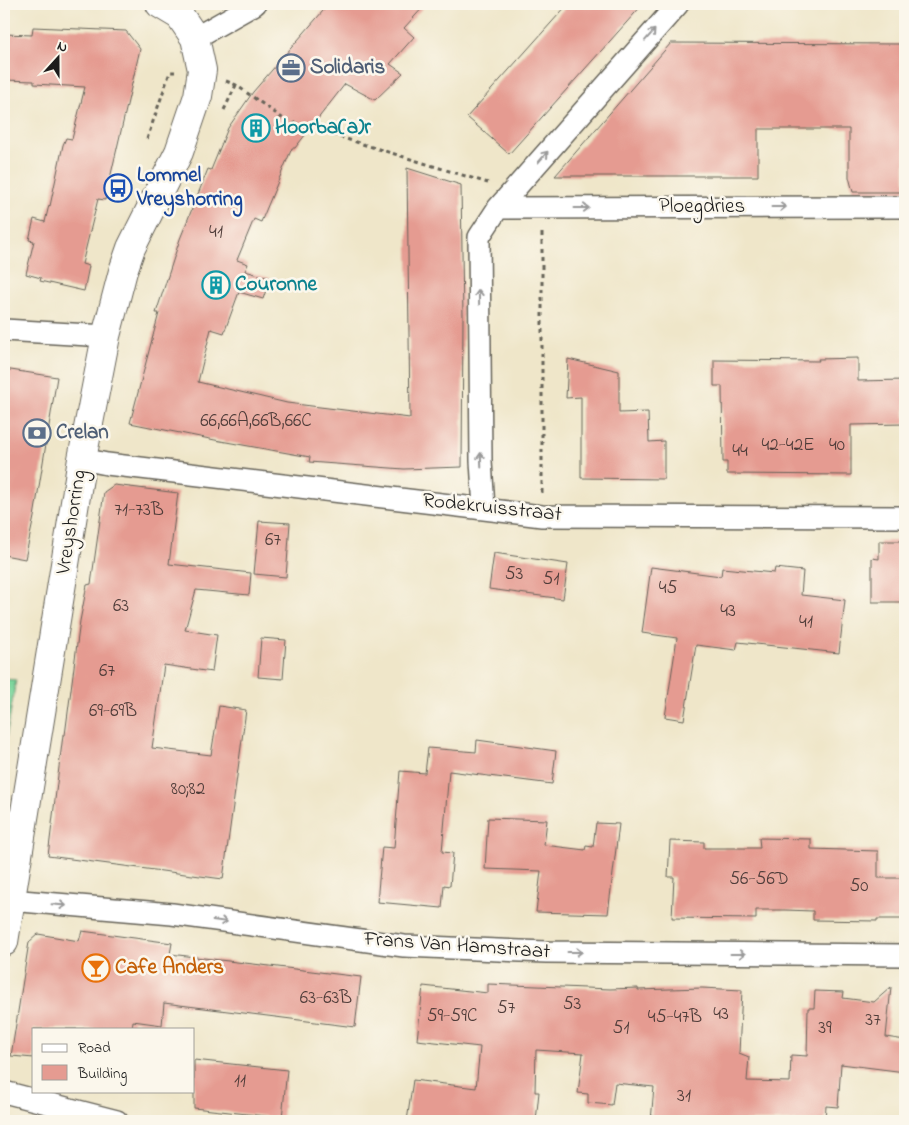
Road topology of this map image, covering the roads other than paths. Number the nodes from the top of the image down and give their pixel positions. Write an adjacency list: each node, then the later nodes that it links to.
1 (160, 4): 4 (main road)
2 (255, 4): 4 (street)
3 (678, 4): 6 (street, one-way to 3)
4 (195, 38): 8 (main road, Vreyshorring)
5 (905, 207): 6 (street, Ploegdries, one-way to 5)
6 (498, 208): 10 (street, one-way to 6)
7 (4, 330): 8 (street)
8 (106, 336): 9 (main road, Vreyshorring)
9 (82, 459): 10 (street, Rodekruisstraat); 12 (main road, Vreyshorring)
10 (484, 508): 11 (street, Rodekruisstraat)
11 (905, 517)
12 (10, 900): 13 (main road, Vreyshorring); 14 (street, Frans Van Hamstraat, one-way to 14)
13 (4, 942)
14 (905, 955)
15 (4, 1092): 16 (street)
16 (117, 1121)

